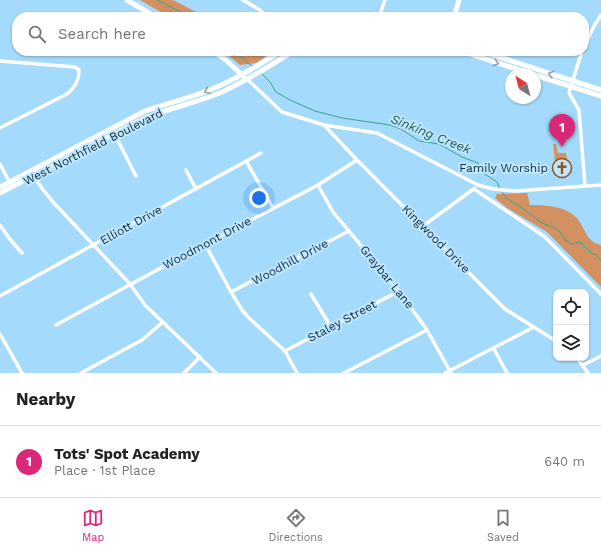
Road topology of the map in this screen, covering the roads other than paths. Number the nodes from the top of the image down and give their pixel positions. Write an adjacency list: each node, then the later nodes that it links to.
1 (127, 0): 5 (main road)
2 (243, 0): 6 (street)
3 (385, 0): 7 (street)
4 (459, 0): 8 (main road)
5 (147, 12)
6 (262, 12)
7 (381, 12)
8 (455, 12)
9 (601, 16): 10 (street)
10 (589, 36)
11 (220, 56): 20 (main road)
12 (275, 56): 18 (main road, West Northfield Boulevard)
13 (283, 56): 18 (main road, West Northfield Boulevard)
14 (482, 56): 19 (main road, one-way to 19)
15 (496, 56): 22 (main road, one-way to 15)
16 (580, 56): 22 (street)
17 (0, 61): 27 (street)
18 (262, 66): 20 (main road, West Northfield Boulevard)
19 (515, 68)
20 (244, 77): 26 (street); 28 (main road, West Northfield Boulevard)
21 (541, 77): 23 (main road)
22 (572, 81): 23 (street); 24 (main road)
23 (571, 86): 25 (main road); 40 (street)
24 (601, 90)
25 (601, 96)
26 (324, 125): 30 (street, Kingwood Drive); 38 (street)
27 (0, 128)
28 (113, 132): 34 (main road, West Northfield Boulevard); 35 (street)
29 (261, 153): 31 (street, Elliott Drive)
30 (357, 160): 37 (street, Woodmont Drive); 47 (street, Kingwood Drive)
31 (246, 161): 42 (street, Elliott Drive); 45 (street)
32 (0, 164): 36 (street)
33 (186, 170): 42 (street)
34 (32, 173): 36 (main road, West Northfield Boulevard); 50 (street)
35 (136, 176)
36 (11, 185): 41 (main road, West Northfield Boulevard); 44 (main road, West Northfield Boulevard)
37 (318, 185): 45 (street, Woodmont Drive); 48 (street, Graybar Lane)
38 (478, 185): 40 (street); 43 (street)
39 (601, 185): 40 (street)
40 (586, 186)
41 (0, 187)
42 (196, 189): 50 (street, Elliott Drive)
43 (474, 189): 47 (street); 56 (street)
44 (0, 193)
45 (273, 208): 49 (street, Woodmont Drive)
46 (0, 225): 51 (street)
47 (423, 226): 61 (street, Kingwood Drive)
48 (349, 231): 53 (street, Graybar Lane); 54 (street, Woodhill Drive)
49 (205, 244): 52 (street, Woodmont Drive); 54 (street)
50 (95, 245): 52 (street); 57 (street, Elliott Drive)
51 (22, 253)
52 (130, 284): 58 (street); 59 (street, Woodmont Drive)
53 (399, 291): 60 (street, Staley Street); 62 (street, Graybar Lane)
54 (231, 292): 66 (street)
55 (311, 294): 60 (street)
56 (601, 294)
57 (0, 296)
58 (163, 322): 68 (street); 73 (street)
59 (56, 325)
60 (331, 327): 66 (street, Staley Street)
61 (534, 327): 64 (street, Kingwood Drive); 65 (street)
62 (427, 330): 71 (street, Graybar Lane); 77 (street)
63 (0, 334): 72 (street)
64 (553, 339)
65 (494, 349): 71 (street); 79 (street)
66 (285, 351): 76 (street)
67 (601, 356): 70 (street)
68 (200, 357): 74 (street); 75 (street)
69 (580, 361): 70 (street)
70 (583, 365): 80 (street)
71 (450, 372): 78 (street)
72 (22, 373)
73 (81, 373)
74 (184, 373)
75 (216, 373)
76 (298, 373)
77 (344, 373)
78 (445, 373)
79 (507, 373)
80 (588, 373)

